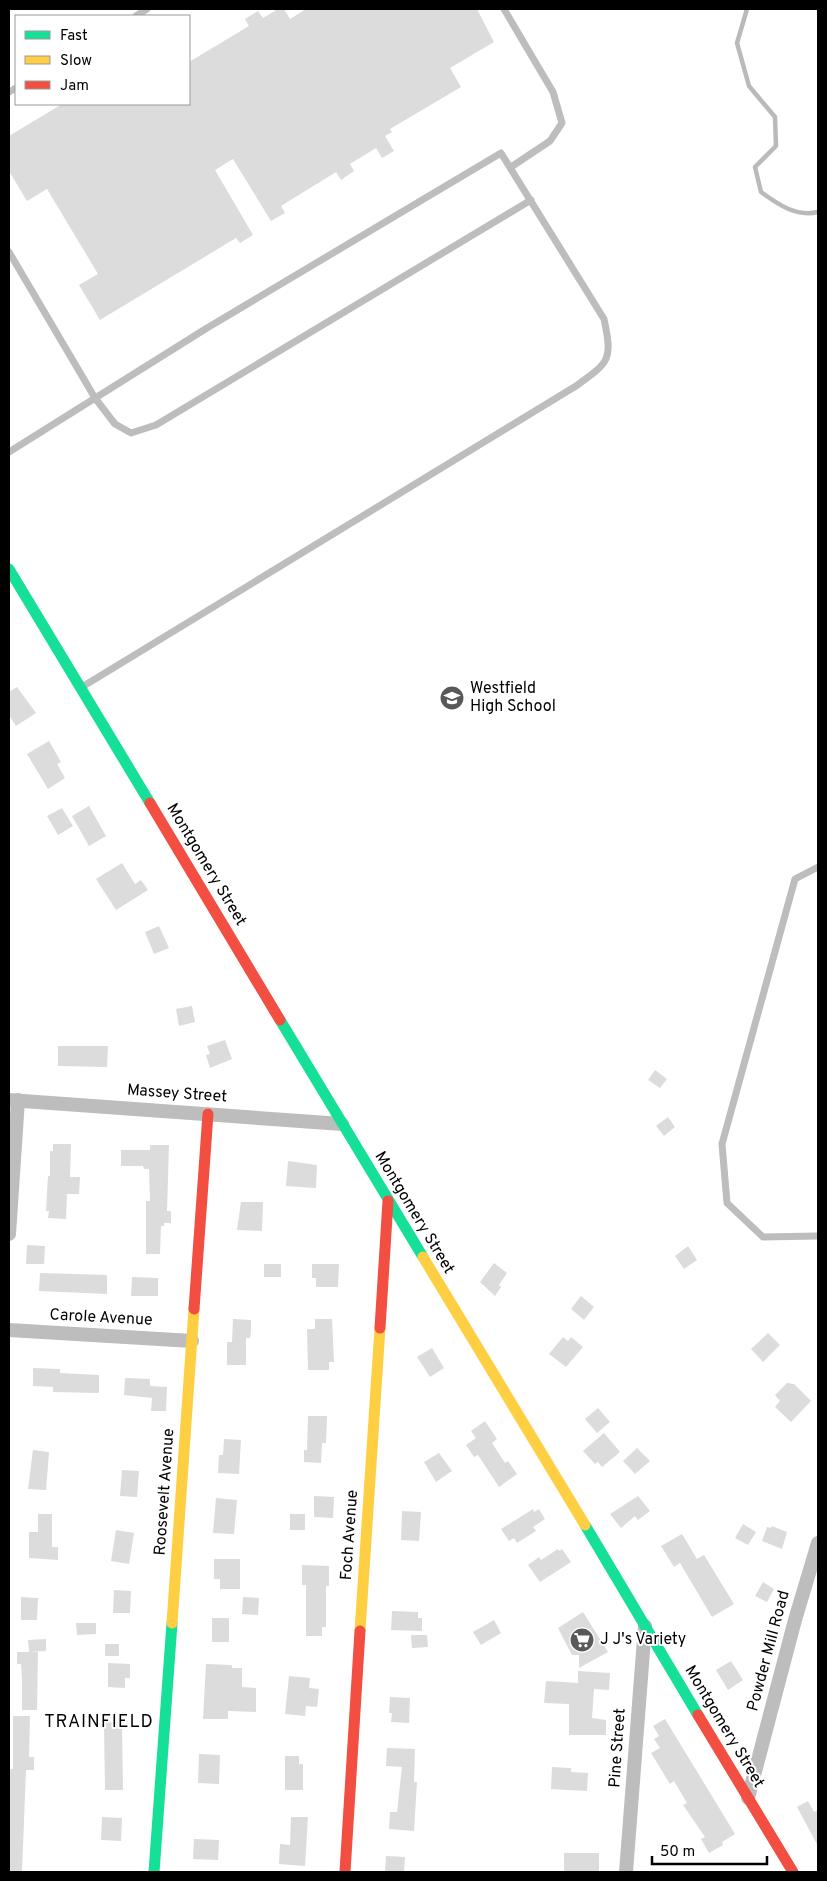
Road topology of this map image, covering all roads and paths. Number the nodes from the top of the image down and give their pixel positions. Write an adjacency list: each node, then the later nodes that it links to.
1 (504, 9): 2 (lane)
2 (511, 167): 3 (lane); 5 (lane)
3 (531, 200): 5 (lane); 8 (lane)
4 (9, 252): 5 (lane)
5 (95, 398): 6 (lane)
6 (9, 452)
7 (9, 570): 8 (main road, Montgomery Street)
8 (80, 688): 12 (main road, Montgomery Street)
9 (818, 867): 15 (lane)
10 (13, 1100): 11 (street, Massey Street); 14 (street)
11 (208, 1114): 12 (street, Massey Street); 17 (main road, Roosevelt Avenue)
12 (342, 1124): 13 (main road, Montgomery Street)
13 (388, 1201): 19 (main road, Montgomery Street); 22 (main road, Foch Avenue)
14 (9, 1234)
15 (818, 1236)
16 (9, 1330): 17 (street, Carole Avenue)
17 (192, 1341): 21 (main road, Roosevelt Avenue)
18 (818, 1543): 20 (street, Powder Mill Road)
19 (644, 1626): 20 (main road, Montgomery Street); 23 (street, Pine Street)
20 (748, 1798): 24 (main road, Montgomery Street)
21 (154, 1872)
22 (345, 1872)
23 (626, 1872)
24 (793, 1872)

